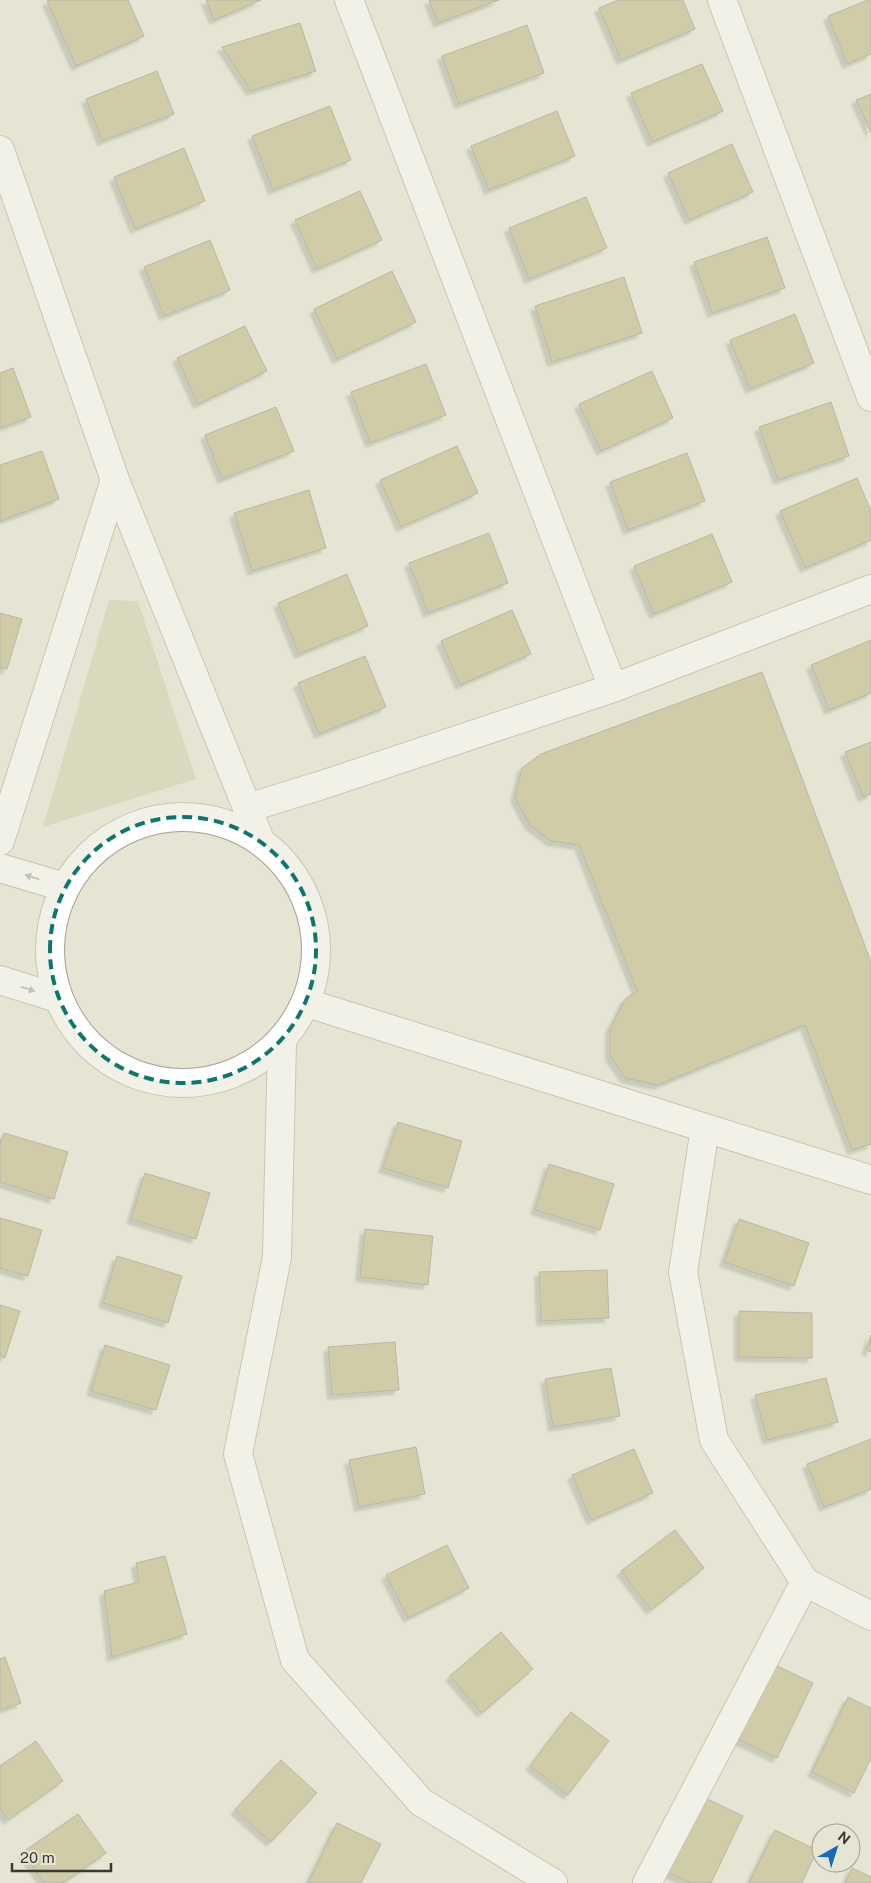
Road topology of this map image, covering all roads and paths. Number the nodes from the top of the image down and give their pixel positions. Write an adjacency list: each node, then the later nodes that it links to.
1 (349, 0): 7 (street)
2 (722, 0): 4 (street)
3 (0, 150): 5 (street)
4 (871, 397)
5 (115, 480): 8 (street); 10 (street)
6 (871, 589): 7 (street)
7 (613, 688): 8 (street)
8 (247, 808): 9 (street)
9 (260, 840): 12 (street); 15 (street)
10 (0, 841)
11 (0, 868): 12 (street, one-way to 11)
12 (64, 887): 14 (street)
13 (0, 980): 14 (street, one-way to 14)
14 (57, 998): 16 (street)
15 (307, 1003): 16 (street); 17 (street)
16 (282, 1041): 21 (street)
17 (705, 1128): 18 (street); 19 (street)
18 (871, 1180)
19 (805, 1582): 20 (street); 22 (street)
20 (871, 1616)
21 (553, 1883)
22 (647, 1883)

